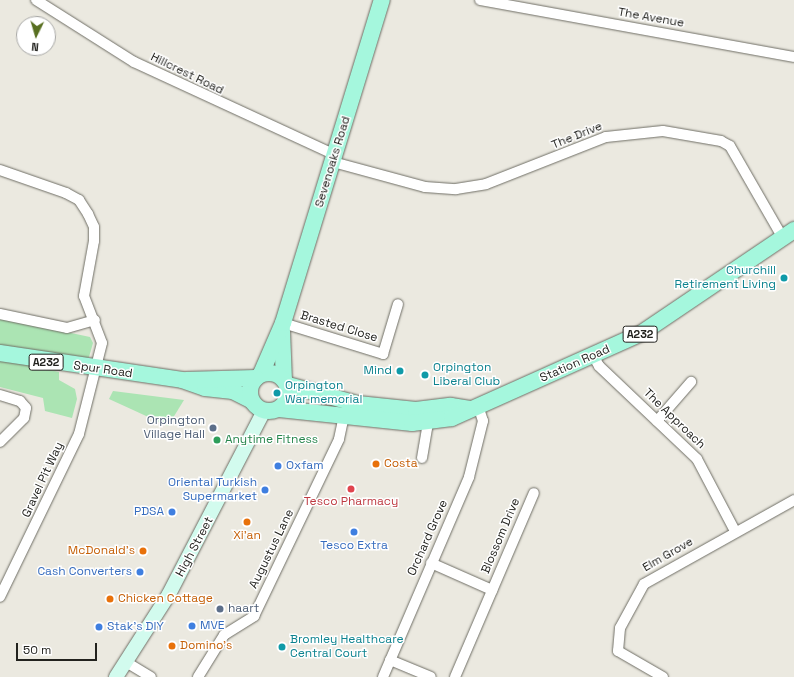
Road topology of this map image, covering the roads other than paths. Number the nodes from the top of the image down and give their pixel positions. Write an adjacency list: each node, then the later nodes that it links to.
1 (36, 0): 5 (street, Hillcrest Road)
2 (382, 0): 5 (main road, Sevenoaks Road)
3 (480, 0): 4 (street, The Avenue)
4 (794, 57)
5 (334, 158): 7 (street, The Drive); 11 (main road, Sevenoaks Road)
6 (0, 170): 10 (street, Gravel Pit Way)
7 (789, 234): 13 (main road, Station Road / A232)
8 (398, 304): 11 (street, Brasted Close)
9 (0, 314): 10 (street)
10 (95, 320): 14 (street, Gravel Pit Way)
11 (283, 323): 15 (main road, Sevenoaks Road); 17 (main road, Sevenoaks Road)
12 (0, 353): 14 (main road, Spur Road / A232)
13 (594, 357): 21 (main road, Station Road / A232); 25 (street, The Approach)
14 (93, 368): 16 (main road, Spur Road / A232); 33 (street, Gravel Pit Way)
15 (258, 376): 16 (main road, Spur Road); 17 (main road); 20 (main road)
16 (182, 380): 20 (main road, Spur Road)
17 (286, 382): 22 (main road); 24 (main road, Station Road)
18 (691, 382): 25 (street)
19 (0, 395): 26 (street)
20 (251, 400): 22 (main road)
21 (474, 407): 24 (main road, Station Road); 31 (street, Orchard Grove)
22 (272, 410): 23 (main road, Station Road); 35 (street, High Street)
23 (344, 415): 24 (main road, Station Road); 38 (street, Augustus Lane)
24 (429, 416): 27 (street)
25 (657, 421): 30 (street, The Approach)
26 (0, 442)
27 (422, 458)
28 (534, 493): 32 (street, Blossom Drive)
29 (794, 500): 30 (street, Elm Grove)
30 (735, 531): 42 (street, Elm Grove)
31 (431, 563): 32 (street, Blossom Drive); 34 (street, Orchard Grove)
32 (492, 590): 41 (street, Blossom Drive)
33 (0, 597)
34 (390, 660): 39 (street, Orchard Grove); 40 (street)
35 (126, 662): 36 (street, High Street); 37 (street)
36 (116, 677)
37 (151, 677)
38 (198, 677)
39 (383, 677)
40 (431, 677)
41 (455, 677)
42 (662, 677)

